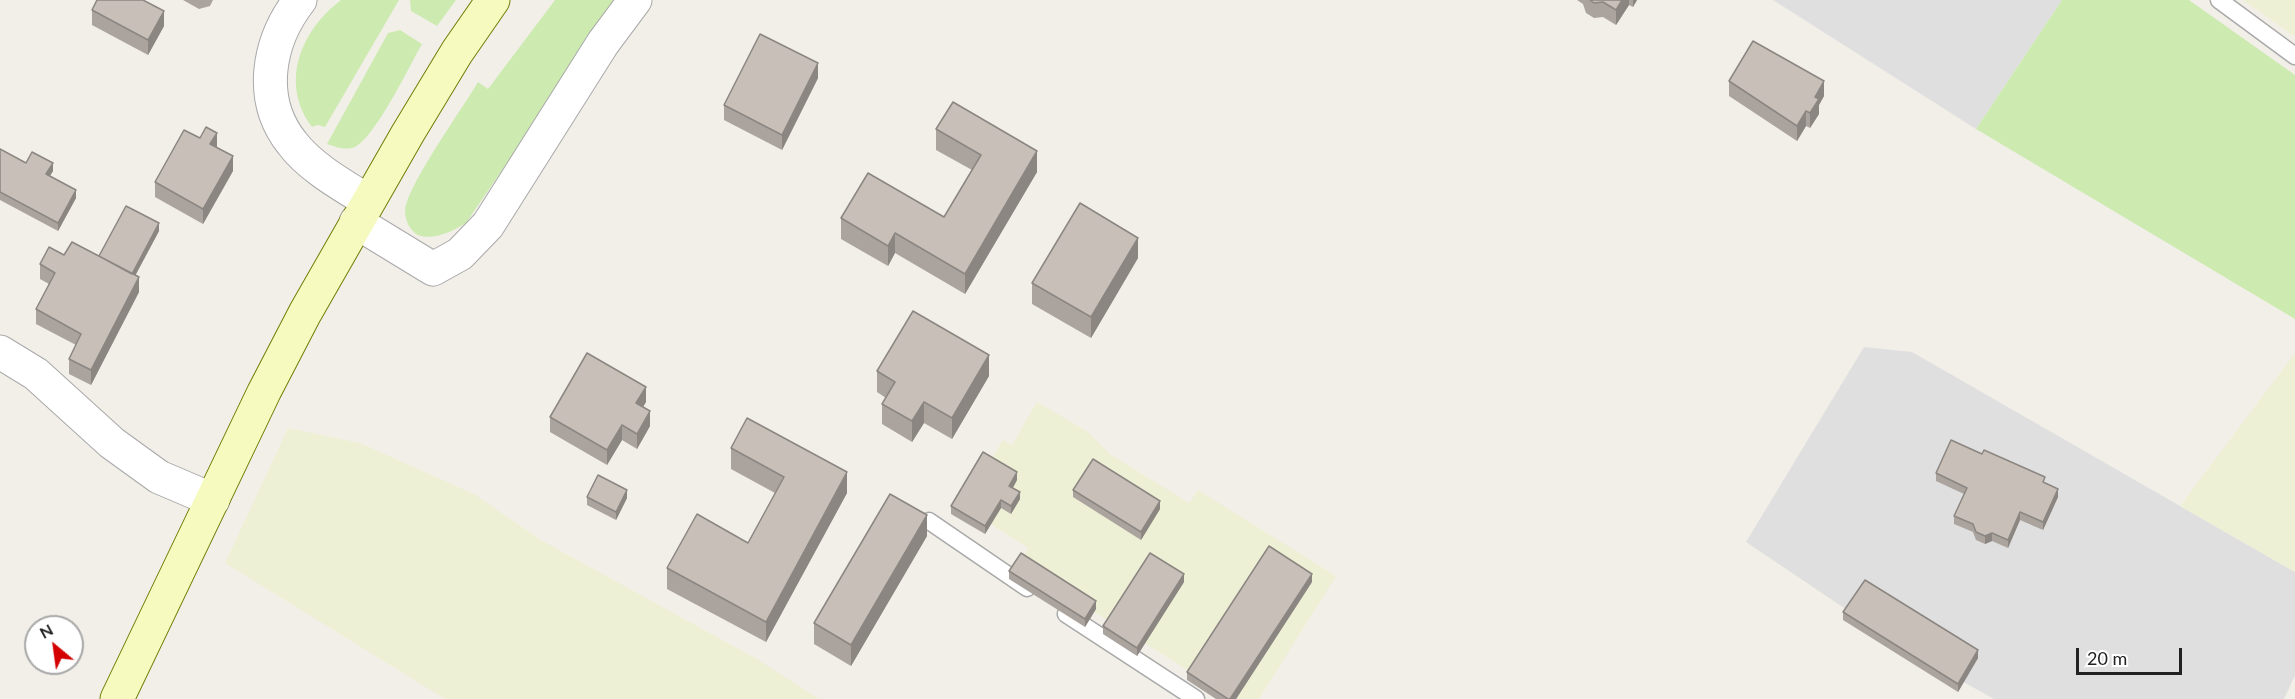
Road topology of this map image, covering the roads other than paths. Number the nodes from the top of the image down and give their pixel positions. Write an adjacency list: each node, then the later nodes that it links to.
1 (300, 0): 6 (street)
2 (493, 0): 6 (main road)
3 (634, 0): 6 (street)
4 (2219, 0): 5 (lane)
5 (2295, 56)
6 (362, 212): 8 (main road)
7 (0, 352): 8 (street)
8 (213, 500): 10 (main road)
9 (929, 521): 11 (lane)
10 (117, 699)
11 (1197, 699)

